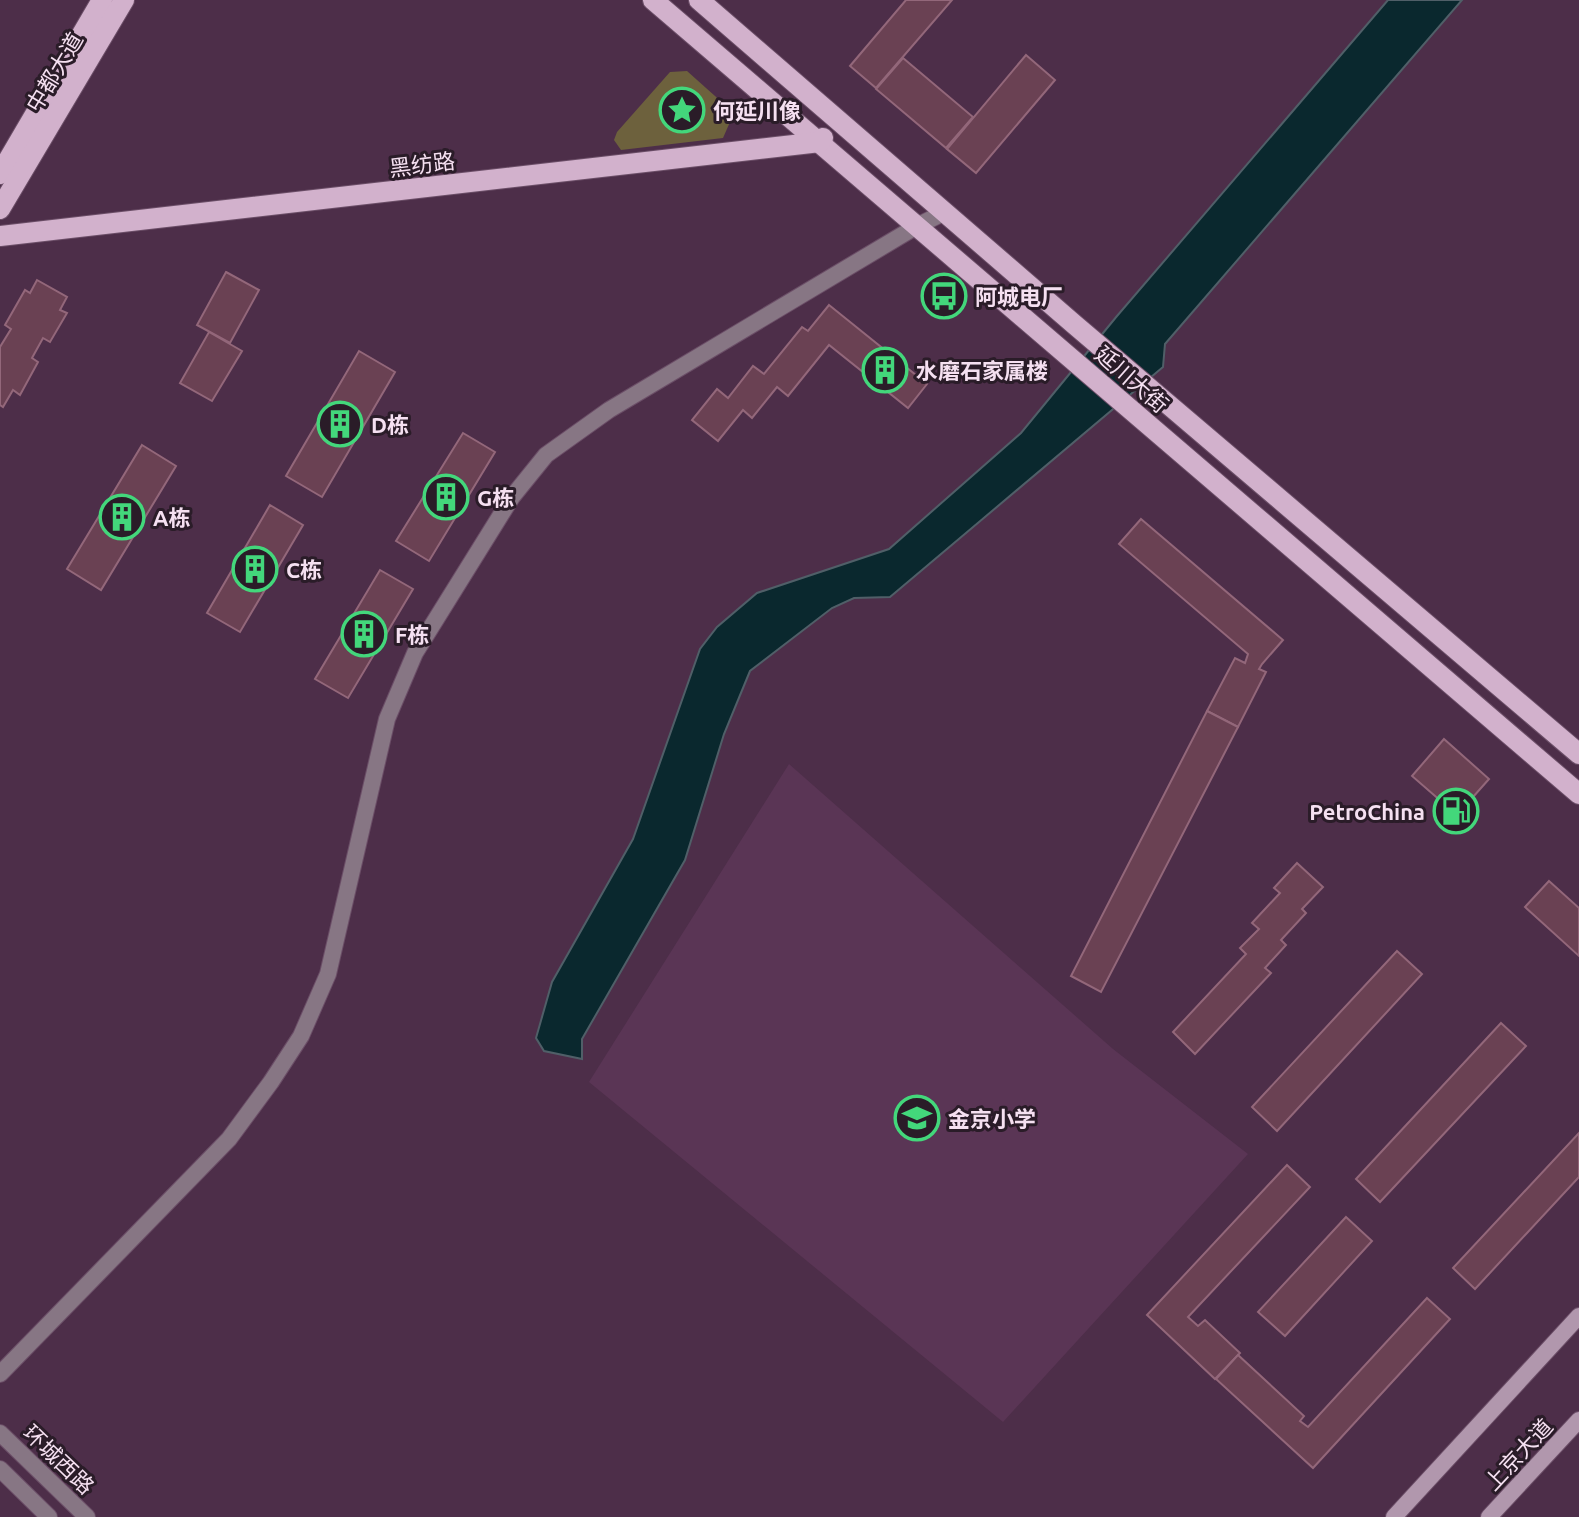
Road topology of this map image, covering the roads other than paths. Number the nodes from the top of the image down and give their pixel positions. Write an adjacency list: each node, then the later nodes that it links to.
1 (102, 0): 7 (main road, 中都大道)
2 (124, 0): 8 (main road, 中都大道)
3 (653, 0): 6 (main road, 延川大街)
4 (699, 0): 5 (main road, 延川大街)
5 (840, 120): 6 (main road); 9 (main road, 延川大街)
6 (820, 142): 10 (main road, 延川大街); 11 (main road, 黑纺路)
7 (0, 174)
8 (0, 209)
9 (945, 212): 10 (street); 12 (main road, 延川大街)
10 (917, 226): 13 (main road, 延川大街); 15 (street)
11 (0, 236)
12 (1579, 754)
13 (1579, 794)
14 (1579, 1316): 21 (main road)
15 (0, 1374)
16 (1579, 1420): 22 (main road, 上京大道)
17 (0, 1433): 20 (street, 环城西路)
18 (0, 1469): 19 (street)
19 (49, 1517)
20 (87, 1517)
21 (1394, 1517)
22 (1489, 1517)

